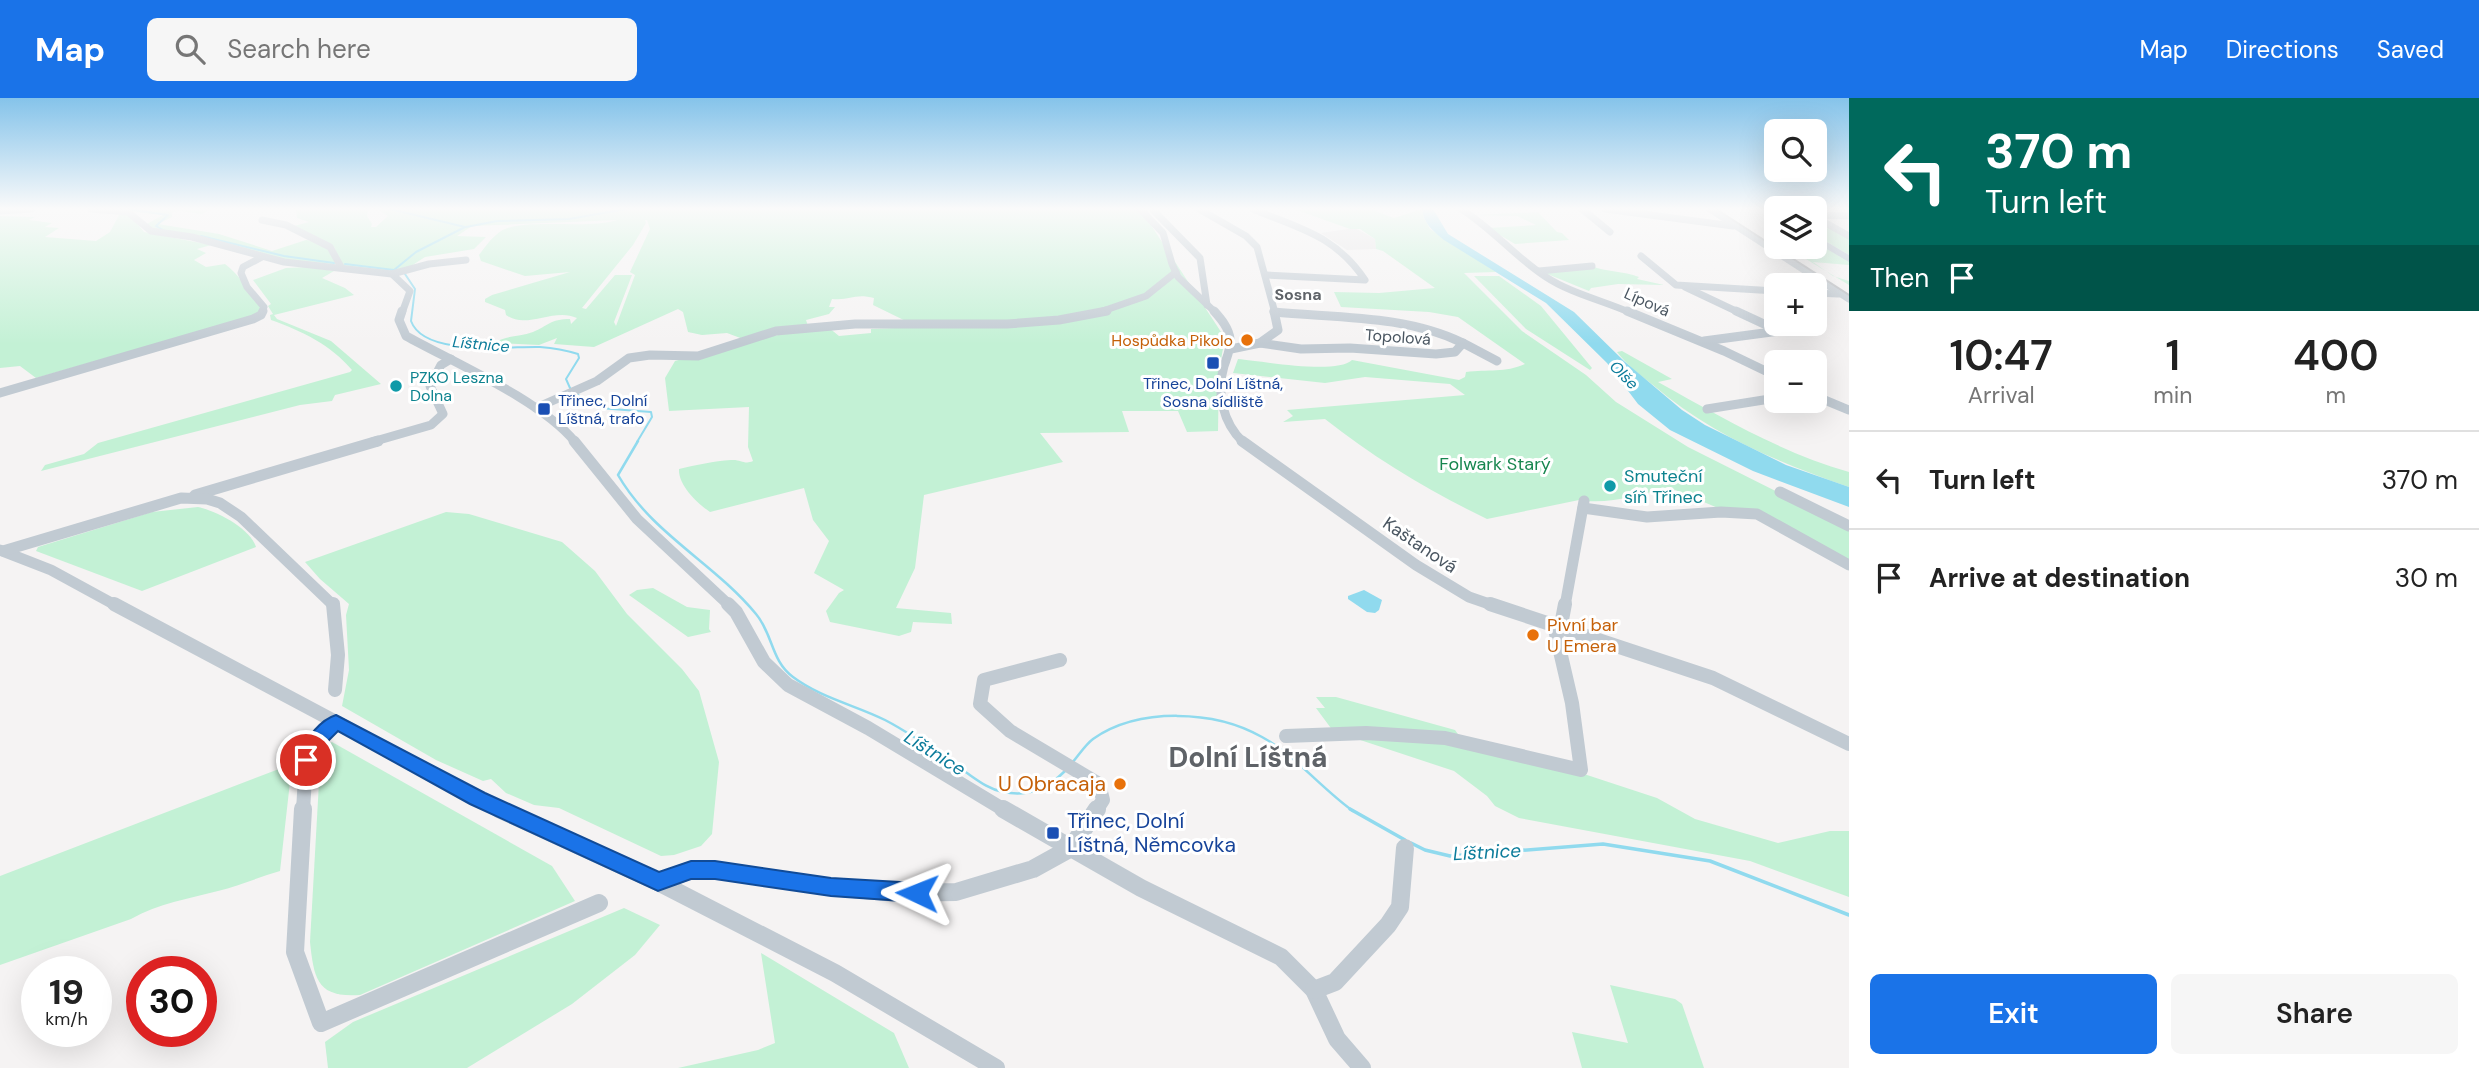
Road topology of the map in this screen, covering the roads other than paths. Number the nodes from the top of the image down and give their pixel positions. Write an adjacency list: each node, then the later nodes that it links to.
1 (252, 254): 10 (street)
2 (334, 254): 13 (street)
3 (1170, 254): 15 (street)
4 (1196, 254): 22 (street)
5 (1259, 254): 17 (street)
6 (1347, 254): 17 (street)
7 (1517, 254): 14 (street, Lípová)
8 (1781, 254): 21 (street)
9 (1641, 256): 18 (street)
10 (262, 257): 13 (street); 31 (street)
11 (467, 260): 16 (street)
12 (1591, 266): 14 (street)
13 (341, 267): 16 (street)
14 (1539, 271): 24 (street, Lípová)
15 (1176, 272): 22 (street); 34 (street)
16 (391, 274): 28 (street)
17 (1266, 275): 23 (street)
18 (1685, 287): 19 (street); 24 (street, Lípová)
19 (1764, 290)
20 (1827, 294): 21 (street)
21 (1847, 296)
22 (1208, 305): 27 (street)
23 (1274, 312): 25 (street); 26 (street, Topolová)
24 (1700, 342): 30 (street, Lípová)
25 (1260, 343): 26 (street, Topolová); 27 (street)
26 (1463, 343): 29 (street)
27 (1231, 349): 42 (street, Kaštanová)
28 (451, 359): 34 (street); 38 (street)
29 (1497, 361)
30 (1764, 371)
31 (0, 393)
32 (1764, 400): 35 (street)
33 (1827, 401): 36 (street)
34 (536, 408): 49 (street)
35 (1707, 409)
36 (1849, 410)
37 (1780, 492): 39 (street)
38 (181, 499): 40 (street); 44 (street)
39 (1849, 526)
40 (1, 551): 45 (street)
41 (1849, 565): 42 (street)
42 (1560, 629): 46 (street); 47 (street, Kaštanová)
43 (1060, 660): 48 (street)
44 (335, 690)
45 (336, 722): 51 (street); 52 (street)
46 (1286, 736)
47 (1849, 744)
48 (1079, 770): 49 (street)
49 (1071, 848): 51 (street); 53 (street)
50 (1405, 848): 53 (street)
51 (658, 882): 54 (street)
52 (599, 903)
53 (1314, 990): 55 (street)
54 (996, 1068)
55 (1362, 1068)

